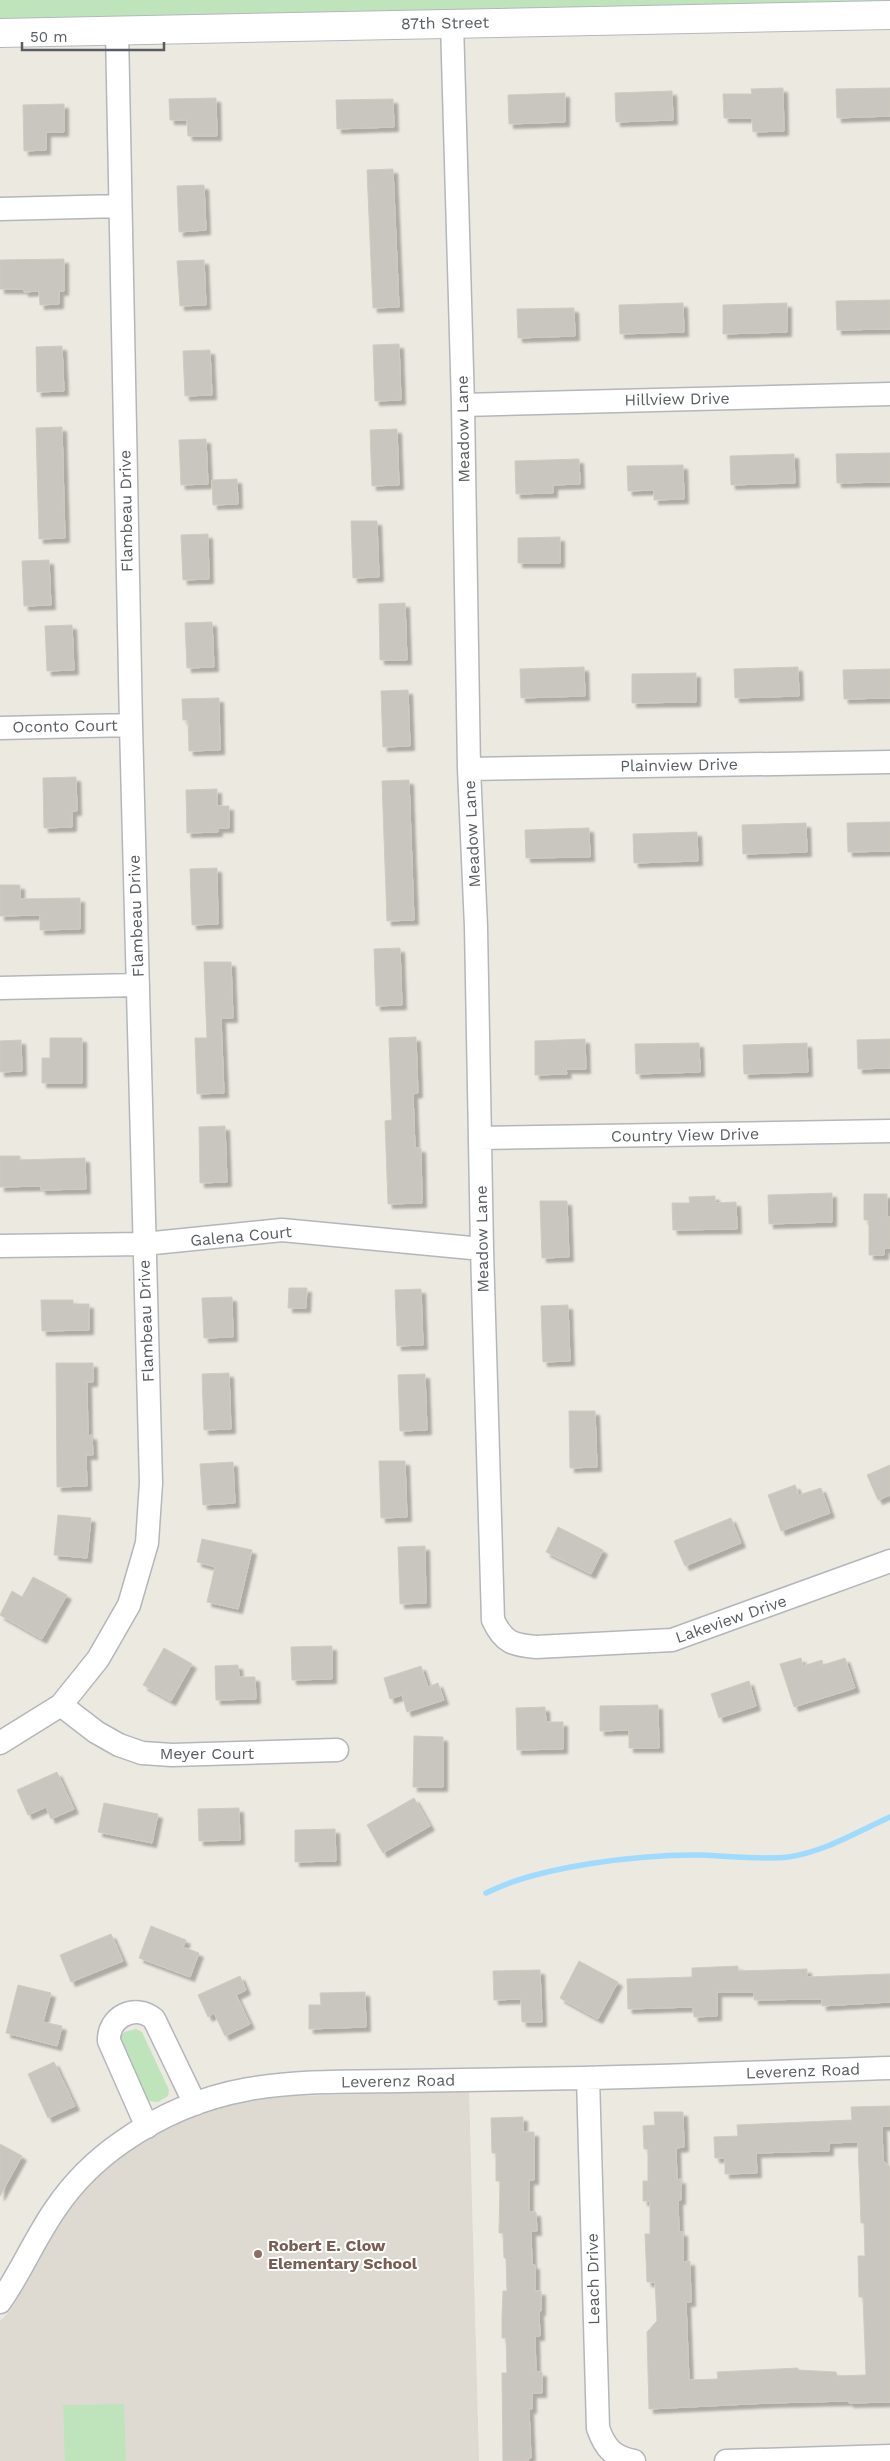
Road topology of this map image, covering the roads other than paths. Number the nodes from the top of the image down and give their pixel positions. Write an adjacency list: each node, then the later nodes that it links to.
1 (890, 15): 2 (street, 87th Street)
2 (452, 23): 3 (street, 87th Street); 8 (street, Meadow Lane)
3 (117, 31): 4 (street, 87th Street); 5 (street, Flambeau Drive)
4 (0, 33)
5 (120, 206): 6 (street); 9 (street, Flambeau Drive)
6 (0, 209)
7 (890, 394): 8 (street, Hillview Drive)
8 (463, 405): 12 (street, Meadow Lane)
9 (131, 725): 10 (street, Oconto Court); 13 (street, Flambeau Drive)
10 (0, 728)
11 (890, 762): 12 (street, Plainview Drive)
12 (468, 769): 16 (street, Meadow Lane)
13 (138, 985): 14 (street); 17 (street, Flambeau Drive)
14 (0, 988)
15 (890, 1131): 16 (street, Country View Drive)
16 (480, 1138): 19 (street, Meadow Lane)
17 (144, 1244): 18 (street, Galena Court); 19 (street, Galena Court); 22 (street, Flambeau Drive)
18 (0, 1246)
19 (482, 1250): 21 (street, Meadow Lane)
20 (890, 1561): 21 (street, Lakeview Drive)
21 (506, 1640)
22 (61, 1705): 23 (street, Flambeau Drive); 24 (street, Meyer Court)
23 (0, 1744)
24 (337, 1750)
25 (890, 2068): 26 (street, Leverenz Road)
26 (588, 2078): 27 (street, Leverenz Road); 31 (street, Leach Drive)
27 (194, 2104): 28 (street, Leverenz Road); 28 (street)
28 (147, 2126): 29 (street, Leverenz Road)
29 (0, 2302)
30 (890, 2456): 32 (street)
31 (634, 2461)
32 (726, 2461)

